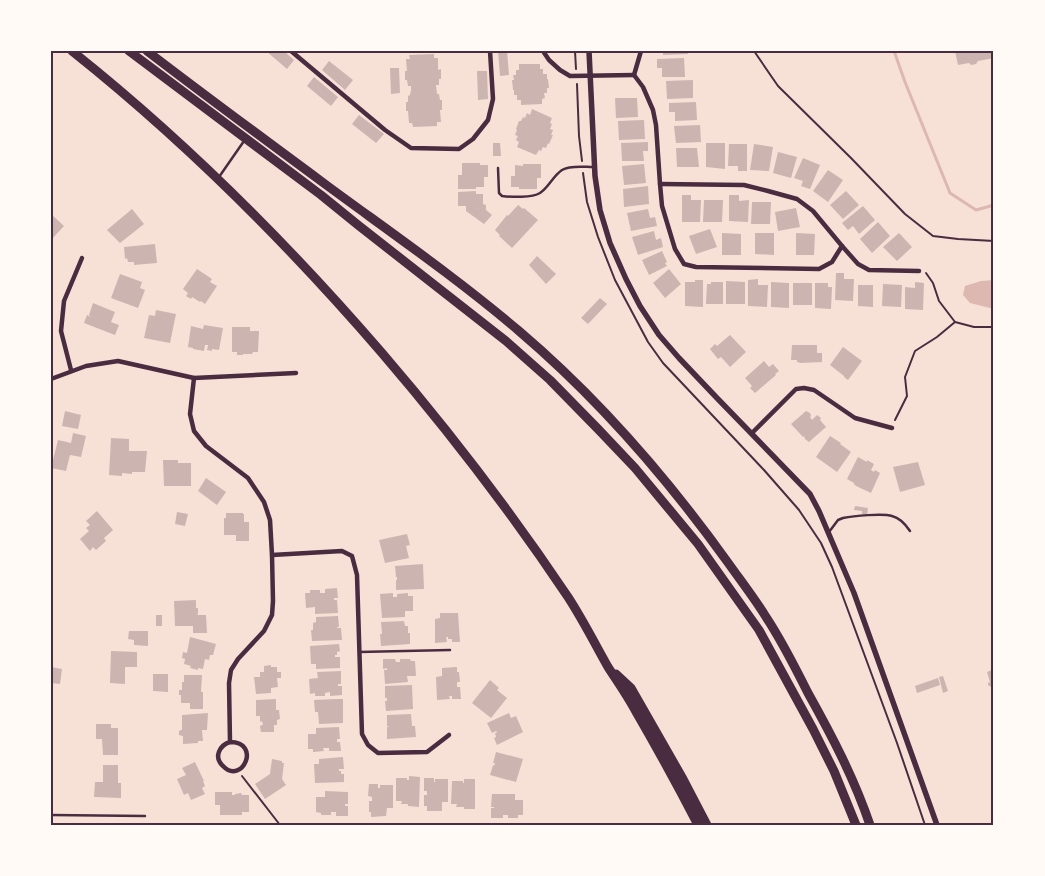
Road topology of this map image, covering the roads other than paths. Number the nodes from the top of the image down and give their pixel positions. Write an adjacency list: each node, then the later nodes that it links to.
1 (72, 51): 14 (highway)
2 (128, 51): 11 (highway)
3 (147, 51): 38 (highway)
4 (291, 51): 5 (street)
5 (490, 51)
6 (543, 51): 9 (street)
7 (588, 51): 9 (street)
8 (641, 51): 10 (street)
9 (590, 75): 10 (street); 12 (street)
10 (634, 75): 15 (street)
11 (245, 139): 14 (lane); 37 (highway)
12 (594, 167): 13 (lane); 24 (street)
13 (498, 168)
14 (218, 178): 30 (highway)
15 (660, 184): 16 (street); 16 (street)
16 (842, 246): 18 (street)
17 (82, 258): 19 (street)
18 (919, 271)
19 (72, 370): 21 (street); 22 (street)
20 (296, 374): 21 (street)
21 (194, 378): 27 (street)
22 (51, 379)
23 (892, 428): 24 (street)
24 (752, 434): 26 (street)
25 (910, 532): 26 (lane)
26 (828, 533): 39 (street)
27 (272, 555): 29 (street); 32 (street)
28 (450, 650): 29 (lane)
29 (359, 652): 31 (street)
30 (609, 667): 35 (highway); 36 (highway)
31 (449, 735)
32 (230, 742): 32 (street)
33 (51, 815): 34 (lane)
34 (145, 816)
35 (698, 825)
36 (707, 825)
37 (856, 825)
38 (870, 825)
39 (937, 825)

